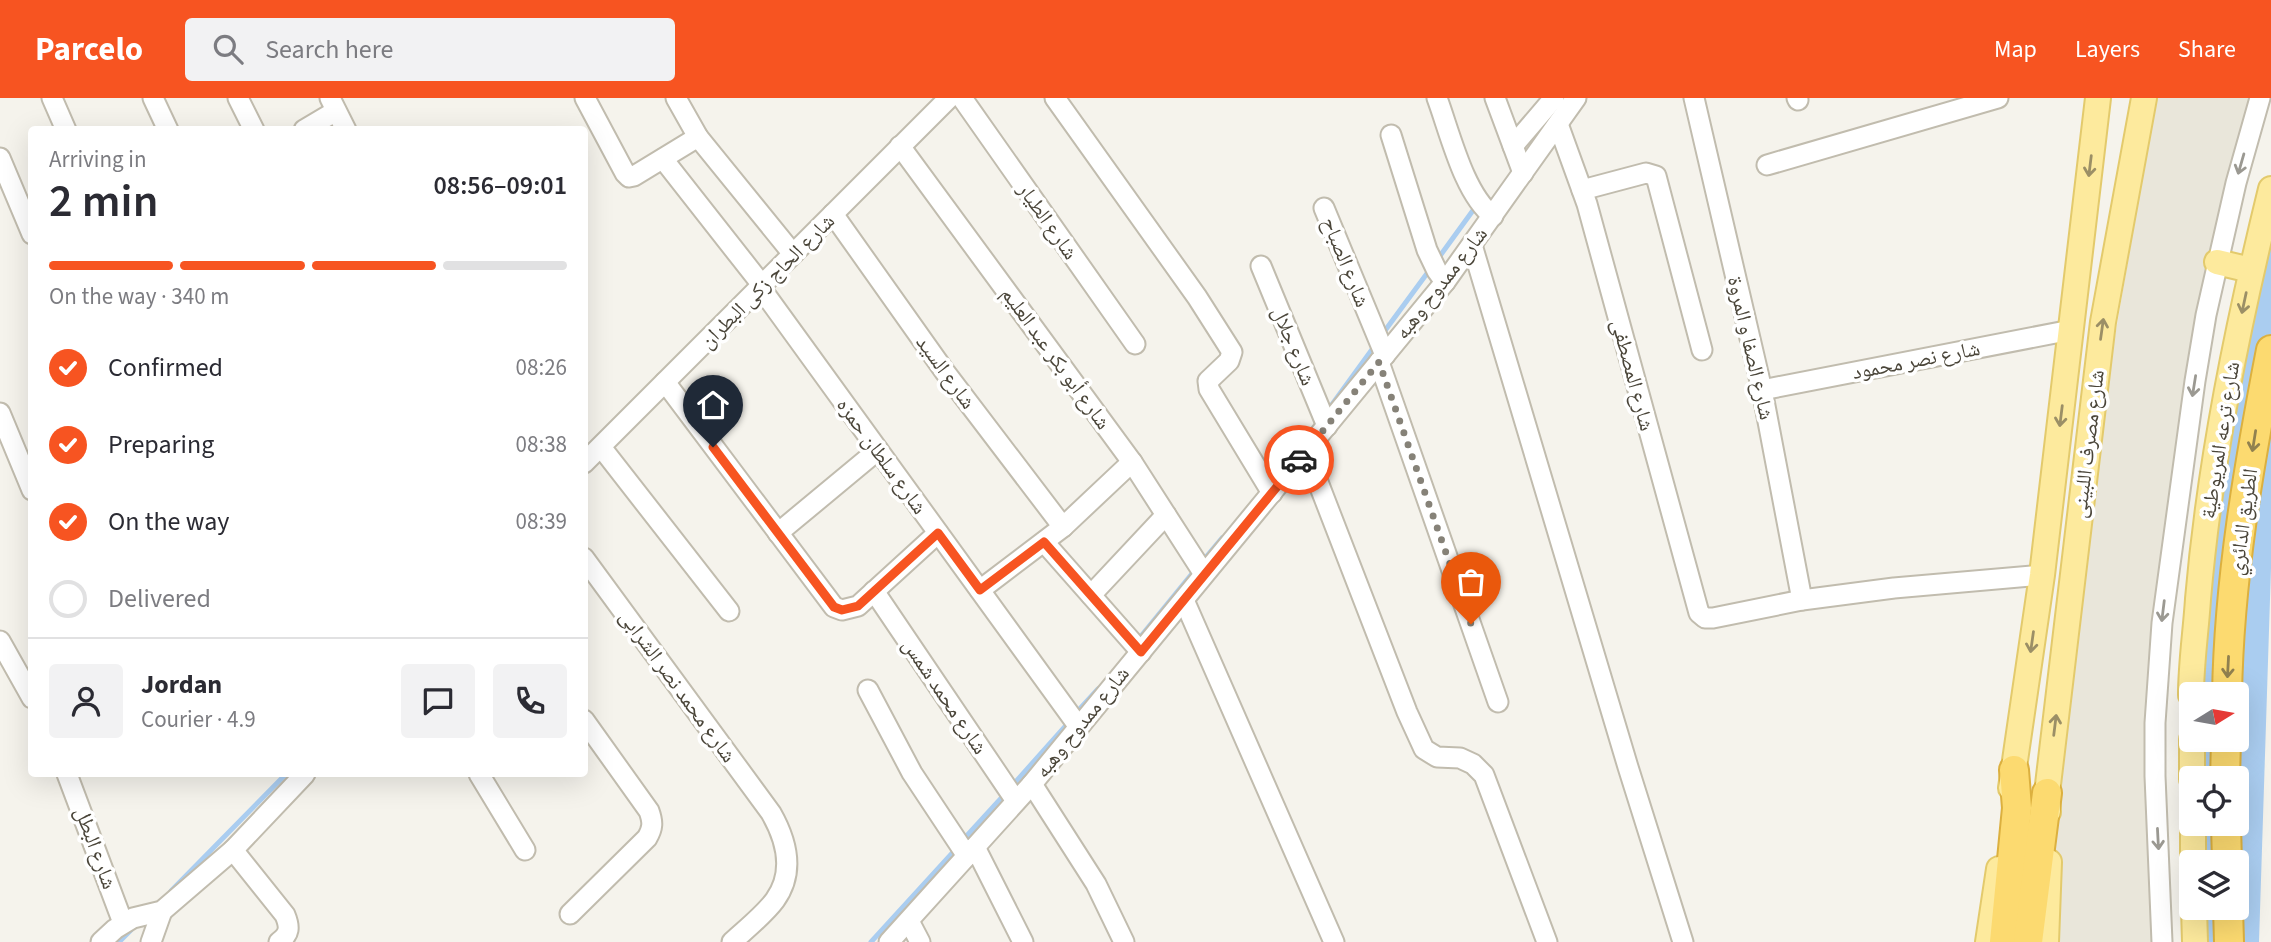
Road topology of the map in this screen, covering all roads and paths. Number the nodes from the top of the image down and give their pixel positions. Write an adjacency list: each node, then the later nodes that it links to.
1 (52, 98): 19 (street)
2 (153, 98): 20 (street)
3 (238, 98): 21 (street)
4 (585, 98): 29 (street)
5 (676, 98): 25 (street)
6 (1055, 98): 60 (street)
7 (1437, 98): 36 (street)
8 (1495, 98): 27 (street)
9 (1554, 98): 27 (street)
10 (1576, 98): 18 (street, شارع ممدوح وهبه)
11 (1694, 98): 51 (street, شارع الصفا و المروة)
12 (1998, 98): 30 (street)
13 (2098, 98): 45 (main road, شارع مصرف اللبينى, one-way to 45)
14 (2144, 98): 90 (main road, شارع مصرف اللبينى, one-way to 14)
15 (2260, 98): 40 (street, one-way to 40)
16 (949, 99): 26 (street, شارع الحاج زكى البطران); 46 (street, شارع الطيار)
17 (333, 104): 22 (street); 23 (street)
18 (1558, 124): 31 (street, شارع ممدوح وهبه); 33 (street, شارع المصطفى)
19 (64, 126)
20 (166, 126)
21 (252, 126)
22 (308, 126)
23 (344, 126)
24 (1391, 135): 43 (street)
25 (698, 137): 29 (street); 39 (street)
26 (900, 146): 35 (street, شارع الحاج زكى البطران); 58 (street, شارع أبو بكر عبد العليم)
27 (1513, 146): 31 (street)
28 (0, 158): 37 (street)
29 (663, 159): 44 (street, شارع سلطان حمزه)
30 (1767, 165)
31 (1523, 173): 36 (street, شارع ممدوح وهبه)
32 (2271, 189): 42 (main road, شارع ترعه المريوطية)
33 (1582, 190): 47 (street); 73 (street, شارع المصطفى)
34 (1324, 208): 49 (street, شارع الصباح)
35 (833, 214): 39 (street, شارع الحاج زكى البطران); 62 (street, شارع السيد)
36 (1493, 216): 38 (street, شارع ممدوح وهبه)
37 (28, 224)
38 (1472, 245): 43 (street, شارع ممدوح وهبه); 110 (street)
39 (793, 254): 44 (street, شارع الحاج زكى البطران)
40 (2217, 262): 42 (main road); 115 (street, one-way to 115)
41 (1261, 266): 53 (street, شارع جلال)
42 (2251, 270): 77 (main road, شارع ترعه المريوطية, one-way to 77)
43 (1441, 276): 49 (street, شارع ممدوح وهبه)
44 (761, 286): 50 (street, شارع الحاج زكى البطران); 55 (street, شارع سلطان حمزه)
45 (2071, 330): 51 (street, شارع نصر محمود); 68 (main road, شارع مصرف اللبينى, one-way to 68)
46 (1135, 345)
47 (1702, 350)
48 (2271, 350): 78 (highway, الطريق الدائري, one-way to 78)
49 (1382, 355): 53 (street, شارع ممدوح وهبه); 81 (street, شارع الصباح)
50 (665, 382): 54 (street, شارع الحاج زكى البطران); 63 (street)
51 (1762, 390): 73 (street, شارع الصفا و المروة)
52 (0, 413): 59 (street)
53 (1323, 417): 56 (street, شارع ممدوح وهبه)
54 (601, 447): 57 (street, شارع الحاج زكى البطران); 74 (street)
55 (878, 450): 63 (street); 64 (street, شارع سلطان حمزه)
56 (1306, 451): 60 (street, شارع ممدوح وهبه); 109 (street)
57 (588, 459)
58 (1132, 462): 61 (street, شارع أبو بكر عبد العليم); 62 (street)
59 (28, 480)
60 (1272, 493): 67 (street, شارع ممدوح وهبه)
61 (1166, 515): 67 (street, شارع أبو بكر عبد العليم); 71 (street)
62 (1063, 527): 65 (street)
63 (778, 533): 70 (street)
64 (938, 533): 69 (street, شارع سلطان حمزه); 70 (street)
65 (1044, 542): 69 (street); 71 (street)
66 (588, 563): 103 (street, شارع محمد نصر الشرابى)
67 (1200, 569): 72 (street, شارع ممدوح وهبه)
68 (2042, 575): 73 (street); 84 (main road, شارع مصرف اللبينى, one-way to 84)
69 (980, 590): 82 (street, شارع سلطان حمزه)
70 (874, 591): 89 (street, شارع محمد شمس)
71 (1091, 595): 76 (street)
72 (1184, 600): 76 (street, شارع ممدوح وهبه); 108 (street)
73 (1802, 600)
74 (729, 611)
75 (0, 641): 80 (street)
76 (1136, 646): 82 (street, شارع ممدوح وهبه)
77 (2192, 682)
78 (2228, 682)
79 (869, 690): 91 (street)
80 (28, 691)
81 (1498, 702)
82 (1073, 720): 88 (street, شارع ممدوح وهبه)
83 (588, 726): 95 (street)
84 (2014, 770): 111 (main road, شارع مصرف اللبينى); 112 (highway)
85 (68, 777): 99 (street, شارع البطل)
86 (302, 777): 92 (street)
87 (481, 777): 93 (street)
88 (1032, 784): 89 (street, شارع ممدوح وهبه); 107 (street)
89 (1010, 793): 91 (street, شارع ممدوح وهبه)
90 (2047, 793): 113 (highway); 114 (main road, شارع مصرف اللبينى)
91 (965, 847): 96 (street, شارع ممدوح وهبه); 106 (street)
92 (233, 850): 94 (street); 102 (street)
93 (525, 850)
94 (162, 911): 99 (street); 101 (street)
95 (570, 914)
96 (909, 920): 104 (street, شارع ممدوح وهبه); 105 (street)
97 (2194, 920): 116 (main road)
98 (2228, 920): 117 (highway)
99 (123, 923): 100 (street)
100 (101, 942)
101 (151, 942)
102 (279, 942)
103 (732, 942)
104 (889, 942)
105 (920, 942)
106 (1023, 942)
107 (1124, 942)
108 (1334, 942)
109 (1547, 942)
110 (1683, 942)
111 (1987, 942)
112 (2004, 942)
113 (2028, 942)
114 (2046, 942)
115 (2162, 942)
116 (2194, 942)
117 (2229, 942)

